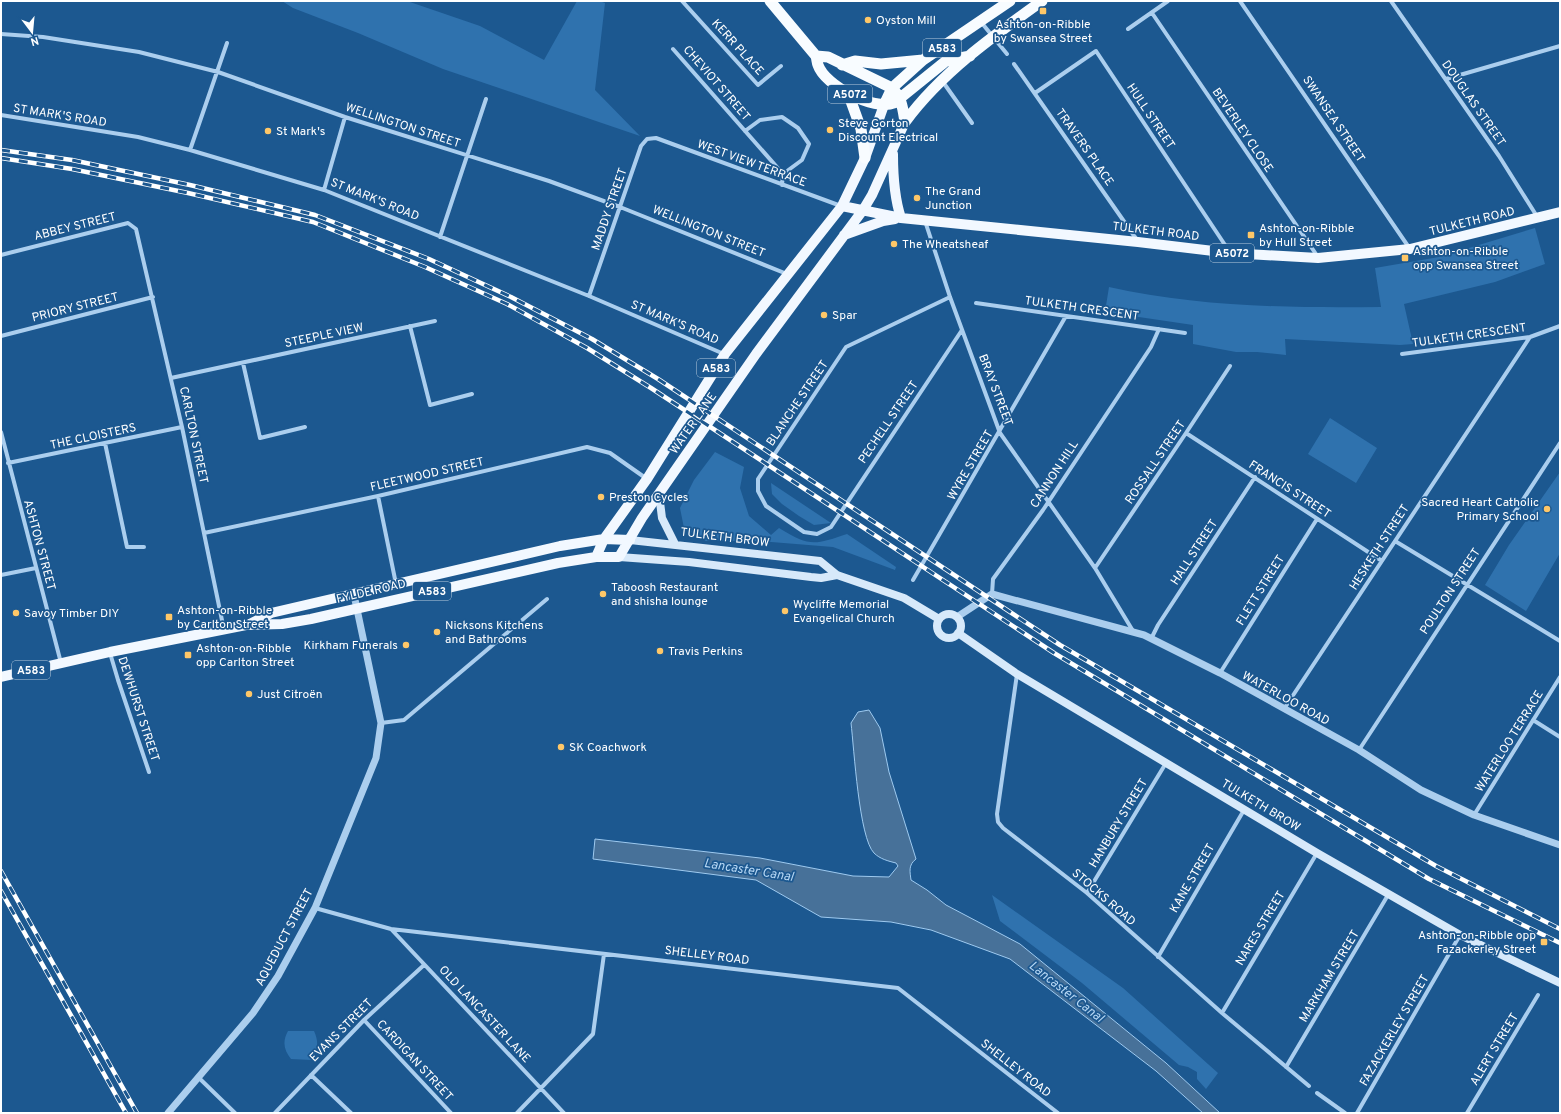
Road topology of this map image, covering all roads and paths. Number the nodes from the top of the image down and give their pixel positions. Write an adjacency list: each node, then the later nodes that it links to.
1 (682, 1): 23 (street, KERR PLACE)
2 (770, 1): 18 (highway, A5072)
3 (1010, 1): 9 (highway, A583)
4 (1042, 1): 12 (highway, A583)
5 (1168, 1): 8 (street)
6 (1240, 1): 57 (street, SWANSEA STREET)
7 (1391, 1): 25 (street, DOUGLAS STREET)
8 (1152, 13): 10 (street); 60 (street, BEVERLEY CLOSE)
9 (981, 22): 12 (street); 20 (highway, A583)
10 (1128, 29)
11 (2, 34): 13 (street); 24 (street, WELLINGTON STREET)
12 (994, 38): 17 (street); 19 (highway, A583)
13 (1, 41)
14 (227, 43): 24 (street)
15 (1560, 46): 25 (street)
16 (673, 49): 37 (street, CHEVIOT STREET)
17 (1007, 54)
18 (816, 56): 22 (highway, A5072); 28 (highway, A5072)
19 (970, 56): 26 (highway, A583); 31 (highway, A5072)
20 (923, 60): 22 (highway); 27 (highway, A583)
21 (1014, 64): 29 (street, TRAVERS PLACE)
22 (842, 65): 27 (highway, A5072)
23 (781, 66)
24 (218, 72): 34 (street, WELLINGTON STREET); 40 (street)
25 (1446, 79): 51 (street, DOUGLAS STREET)
26 (941, 80): 35 (highway, A583); 36 (street)
27 (892, 88): 31 (highway, A5072); 32 (highway, A583)
28 (848, 93): 32 (highway, A5072); 42 (highway, A5072)
29 (1035, 93): 55 (street, TRAVERS PLACE); 58 (street, HULL STREET)
30 (486, 99): 41 (street)
31 (900, 99): 32 (highway, A5072); 35 (highway, A5072)
32 (884, 105): 42 (main road, A583)
33 (1, 115): 40 (street, ST MARK'S ROAD)
34 (345, 117): 41 (street, WELLINGTON STREET); 45 (street)
35 (905, 122): 39 (main road, A583)
36 (972, 124)
37 (745, 131): 43 (street, CHEVIOT STREET); 43 (street, CHEVIOT STREET)
38 (656, 138): 44 (street, WEST VIEW TERRACE); 47 (street, MADDY STREET)
39 (893, 148): 48 (main road, A583); 50 (main road)
40 (190, 150): 45 (street, ST MARK'S ROAD)
41 (467, 156): 47 (street, WELLINGTON STREET); 54 (street)
42 (865, 158): 46 (main road, A583)
43 (783, 174): 44 (street)
44 (782, 185): 46 (street, WEST VIEW TERRACE)
45 (324, 190): 54 (street, ST MARK'S ROAD)
46 (842, 206): 48 (main road, TULKETH ROAD / A5072); 61 (main road, WATER LANE / A583)
47 (620, 207): 61 (street, WELLINGTON STREET); 62 (street, MADDY STREET)
48 (863, 210): 50 (main road, TULKETH ROAD / A5072); 53 (main road, WATER LANE / A583)
49 (1560, 212): 51 (main road, TULKETH ROAD / A5072)
50 (901, 218): 52 (main road, TULKETH ROAD / A5072); 53 (main road, A5072)
51 (1538, 218): 57 (main road, TULKETH ROAD / A5072)
52 (925, 220): 55 (main road, TULKETH ROAD / A5072); 64 (street, BRAY STREET)
53 (843, 235): 91 (main road, WATER LANE / A583)
54 (440, 237): 62 (street, ST MARK'S ROAD)
55 (1138, 242): 58 (main road, TULKETH ROAD / A5072)
56 (140, 245): 59 (street, ABBEY STREET); 63 (street, CARLTON STREET)
57 (1410, 249): 60 (main road, TULKETH ROAD / A5072)
58 (1230, 253): 60 (main road, TULKETH ROAD / A5072)
59 (1, 255)
60 (1318, 258)
61 (788, 274): 75 (main road, WATER LANE / A583)
62 (590, 296): 75 (street, ST MARK'S ROAD)
63 (153, 297): 73 (street, PRIORY STREET); 79 (street, CARLTON STREET)
64 (950, 297): 71 (street, BRAY STREET); 95 (street, BLANCHE STREET)
65 (976, 303): 66 (street, TULKETH CRESCENT)
66 (1066, 316): 70 (street, TULKETH CRESCENT); 84 (street, WYRE STREET)
67 (435, 321): 68 (street, STEEPLE VIEW)
68 (410, 326): 77 (street, STEEPLE VIEW); 80 (street)
69 (1560, 326): 74 (street, TULKETH CRESCENT)
70 (1159, 329): 72 (street, TULKETH CRESCENT); 93 (street, CANNON HILL)
71 (962, 330): 84 (street, BRAY STREET); 95 (street, PECHELL STREET)
72 (1185, 333)
73 (1, 336)
74 (1530, 337): 76 (street, TULKETH CRESCENT); 99 (street, HESKETH STREET)
75 (725, 354): 90 (main road, WATER LANE / A583)
76 (1402, 354)
77 (243, 363): 79 (street, STEEPLE VIEW); 82 (street)
78 (1230, 366): 85 (street, ROSSALL STREET)
79 (171, 378): 81 (street, CARLTON STREET)
80 (472, 394)
81 (182, 427): 87 (street, THE CLOISTERS); 96 (street, CARLTON STREET)
82 (305, 427)
83 (1, 432): 88 (street, ASHTON STREET)
84 (1000, 433): 93 (street, BRAY STREET); 109 (street, WYRE STREET)
85 (1186, 433): 89 (street, FRANCIS STREET); 106 (street, ROSSALL STREET)
86 (1560, 443): 111 (street, POULTON STREET)
87 (105, 444): 88 (street, THE CLOISTERS); 101 (street)
88 (8, 464): 105 (street, ASHTON STREET)
89 (1255, 477): 94 (street, FRANCIS STREET); 122 (street, HALL STREET)
90 (647, 479): 92 (street, FLEETWOOD STREET); 97 (main road, WATER LANE / A583)
91 (659, 494): 98 (main road, WATER LANE / A583); 100 (main road)
92 (378, 496): 96 (street, FLEETWOOD STREET); 110 (street)
93 (1048, 502): 106 (street, BRAY STREET); 112 (street, CANNON HILL)
94 (1317, 519): 104 (street, FRANCIS STREET); 126 (street, FLETT STREET)
95 (831, 527)
96 (204, 533): 119 (street, CARLTON STREET)
97 (604, 539): 98 (main road, TULKETH BROW / A583); 102 (main road, WATER LANE); 110 (main road, FYLDE ROAD / A583)
98 (630, 540): 100 (main road, TULKETH BROW); 103 (main road, WATER LANE / A583)
99 (1395, 541): 104 (street, HESKETH STREET); 111 (street)
100 (675, 544): 108 (main road, TULKETH BROW)
101 (144, 546)
102 (596, 556): 103 (main road, FYLDE ROAD / A583); 115 (main road, FYLDE ROAD / A583)
103 (619, 557): 108 (main road, TULKETH BROW)
104 (1382, 561): 130 (street, HESKETH STREET)
105 (36, 568): 107 (street); 125 (street, ASHTON STREET)
106 (1095, 568): 120 (street, BRAY STREET)
107 (1, 575)
108 (837, 575): 117 (main road, TULKETH BROW)
109 (913, 580)
110 (396, 584): 113 (main road, FYLDE ROAD / A583)
111 (1466, 584): 123 (street); 134 (street, POULTON STREET)
112 (992, 594): 116 (street); 120 (street, WATERLOO ROAD)
113 (354, 595): 115 (street, AQUEDUCT STREET); 118 (main road, FYLDE ROAD / A583)
114 (547, 599): 132 (street)
115 (357, 608): 118 (main road, FYLDE ROAD / A583); 132 (street, AQUEDUCT STREET)
116 (957, 617): 117 (main road); 121 (main road)
117 (939, 619): 121 (main road)
118 (246, 625): 119 (main road, FYLDE ROAD / A583)
119 (224, 630): 124 (main road, FYLDE ROAD / A583)
120 (1133, 631): 122 (street, WATERLOO ROAD)
121 (958, 633): 127 (main road, TULKETH BROW)
122 (1151, 639): 126 (street, WATERLOO ROAD)
123 (1560, 641)
124 (110, 652): 125 (main road, FYLDE ROAD / A583); 136 (street, DEWHURST STREET)
125 (61, 663): 128 (main road, FYLDE ROAD / A583)
126 (1220, 673): 130 (street, WATERLOO ROAD)
127 (1017, 674): 135 (main road, TULKETH BROW); 141 (street, STOCKS ROAD)
128 (1, 677)
129 (1560, 677): 131 (street, WATERLOO TERRACE)
130 (1284, 709): 134 (street, WATERLOO ROAD)
131 (1533, 720): 133 (street); 138 (street, WATERLOO TERRACE)
132 (381, 723): 143 (street, AQUEDUCT STREET)
133 (1560, 737)
134 (1359, 750): 138 (street, WATERLOO ROAD)
135 (1166, 763): 137 (main road, TULKETH BROW); 141 (street, HANBURY STREET)
136 (149, 772)
137 (1244, 810): 140 (main road, TULKETH BROW); 147 (street, KANE STREET)
138 (1474, 815): 139 (street, WATERLOO ROAD)
139 (1560, 845)
140 (1317, 854): 142 (main road, TULKETH BROW); 151 (street, NARES STREET)
141 (1087, 893): 147 (street, STOCKS ROAD)
142 (1388, 895): 145 (main road, TULKETH BROW); 153 (street, MARKHAM STREET)
143 (315, 908): 144 (street, SHELLEY ROAD); 155 (street, AQUEDUCT STREET)
144 (391, 929): 146 (street, SHELLEY ROAD); 148 (street, OLD LANCASTER LANE)
145 (1460, 935): 149 (main road, TULKETH BROW); 168 (street, FAZACKERLEY STREET)
146 (604, 954): 157 (street); 166 (street, SHELLEY ROAD)
147 (1158, 957): 151 (street, STOCKS ROAD)
148 (424, 964): 152 (street, EVANS STREET); 157 (street, OLD LANCASTER LANE)
149 (1560, 983)
150 (1538, 995): 169 (street, ALERT STREET)
151 (1222, 1013): 153 (street, STOCKS ROAD)
152 (364, 1020): 154 (street, EVANS STREET); 163 (street, CARDIGAN STREET)
153 (1286, 1067): 156 (street, STOCKS ROAD)
154 (311, 1075): 161 (street, EVANS STREET); 162 (street)
155 (198, 1077): 159 (street, AQUEDUCT STREET); 160 (street)
156 (1309, 1086)
157 (541, 1088): 164 (street); 165 (street, OLD LANCASTER LANE)
158 (1317, 1093): 167 (street)
159 (168, 1113)
160 (235, 1113)
161 (275, 1113)
162 (350, 1113)
163 (451, 1113)
164 (517, 1113)
165 (564, 1113)
166 (1058, 1113)
167 (1345, 1113)
168 (1357, 1113)
169 (1467, 1113)

